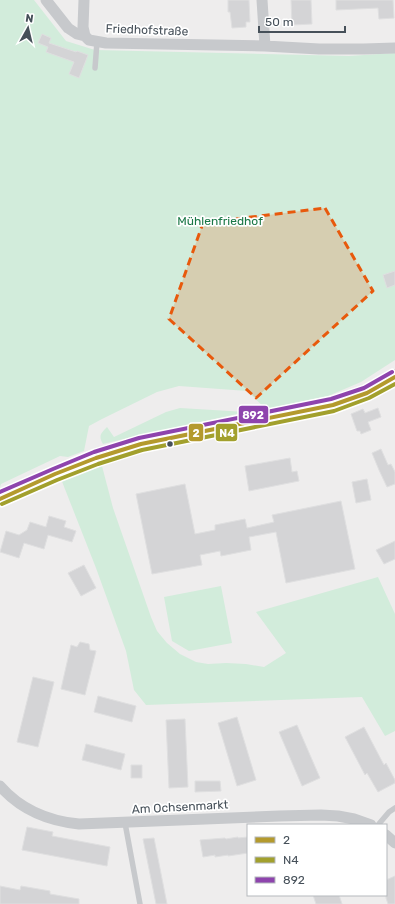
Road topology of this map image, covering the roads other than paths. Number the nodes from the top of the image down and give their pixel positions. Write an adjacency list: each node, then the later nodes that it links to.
1 (46, 0): 4 (street, Friedhofstraße)
2 (84, 0): 4 (street)
3 (262, 0): 6 (street)
4 (85, 36): 5 (street, Friedhofstraße)
5 (97, 42): 6 (street, Friedhofstraße); 8 (lane)
6 (265, 46): 7 (street, Friedhofstraße)
7 (395, 48)
8 (95, 68)
9 (395, 377): 10 (main road)
10 (0, 499)
11 (2, 795): 13 (street, Am Ochsenmarkt)
12 (395, 808): 15 (lane)
13 (125, 822): 14 (street, Am Ochsenmarkt); 18 (lane)
14 (368, 824)
15 (379, 824)
16 (387, 836): 17 (street)
17 (395, 843)
18 (140, 904)

